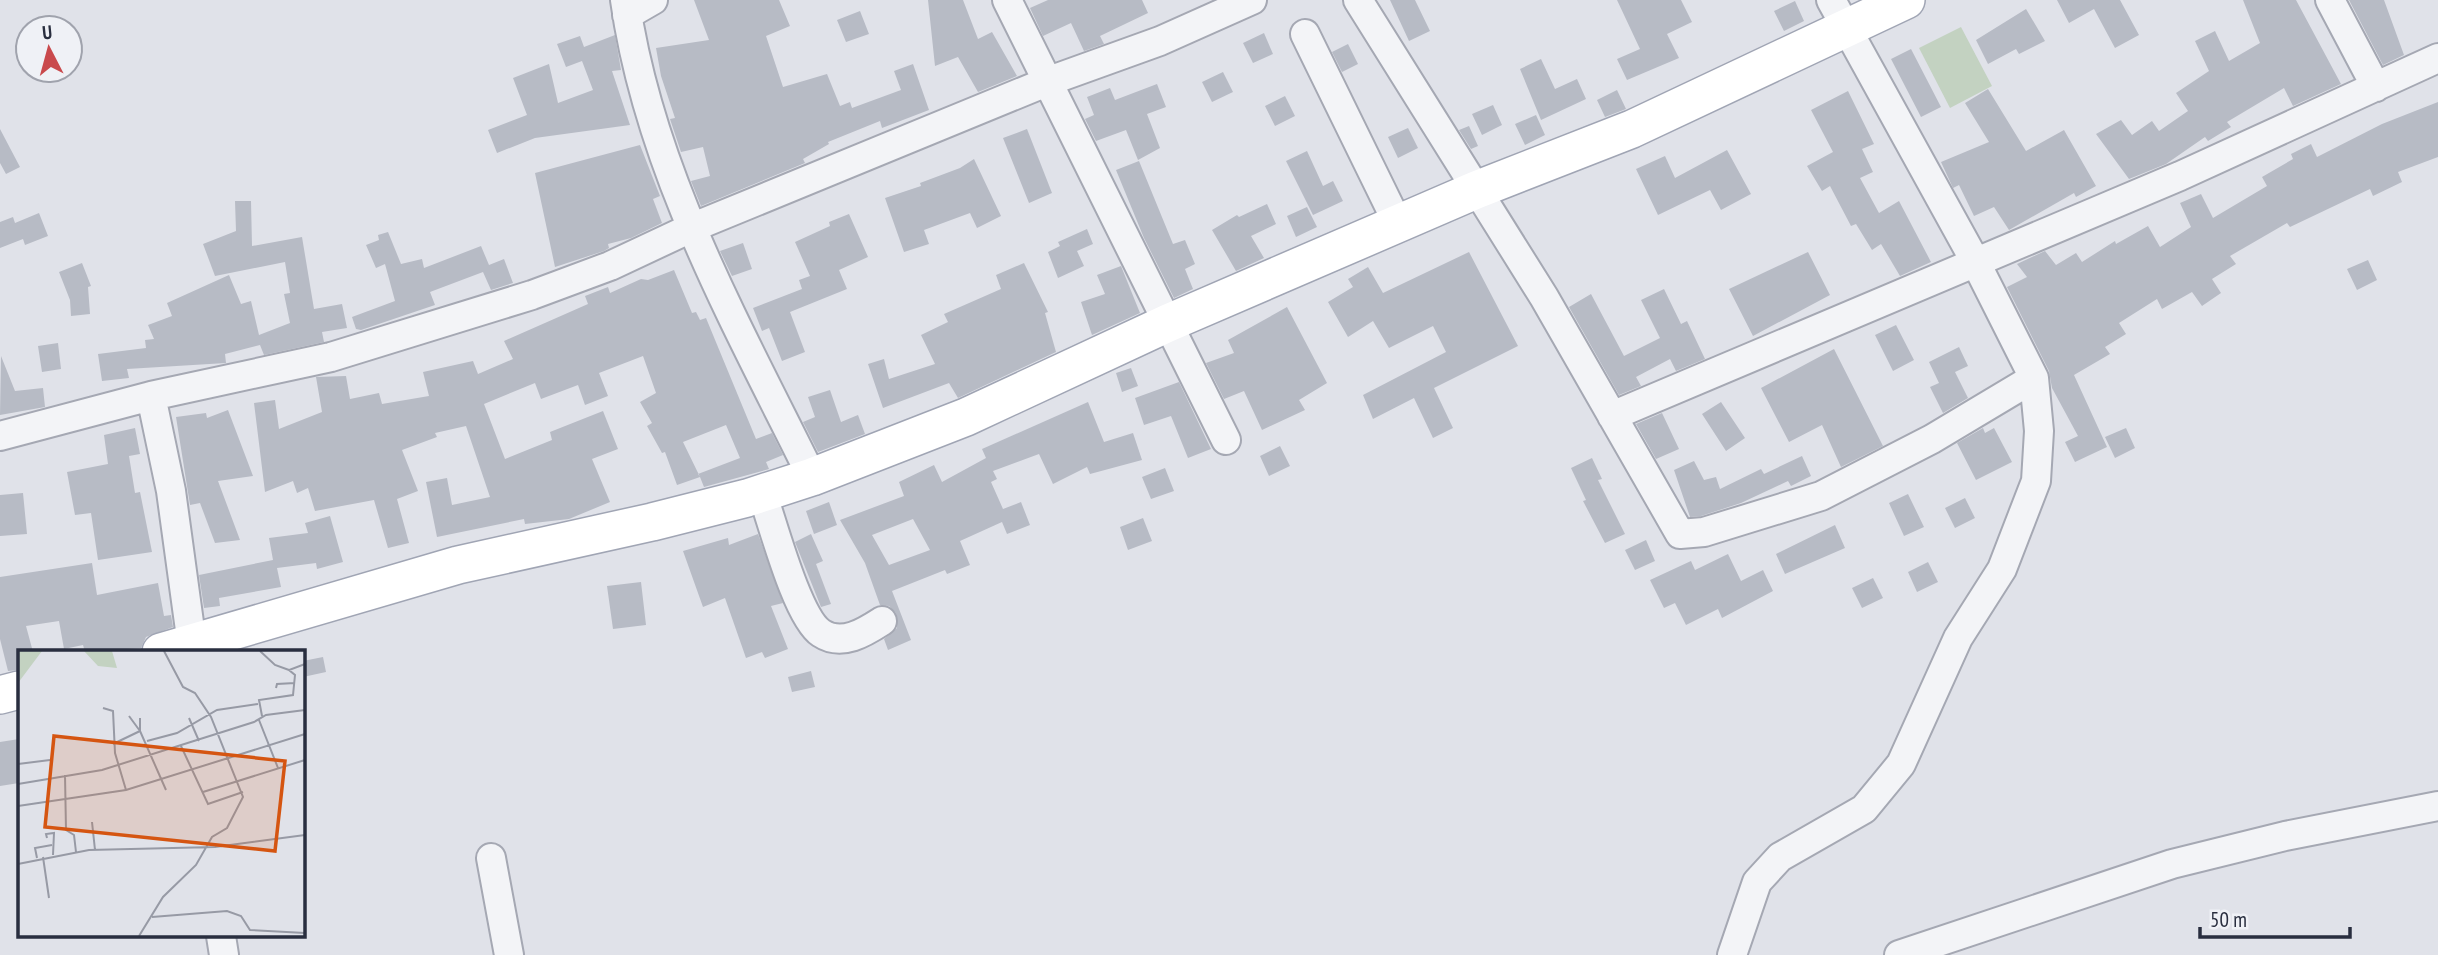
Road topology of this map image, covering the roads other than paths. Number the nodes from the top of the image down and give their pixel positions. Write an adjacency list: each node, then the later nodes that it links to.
1 (653, 0): 7 (street)
2 (1007, 0): 11 (street)
3 (1252, 0): 11 (street)
4 (1358, 0): 13 (street)
5 (1906, 0): 8 (main road)
6 (2330, 0): 12 (street)
7 (626, 8): 15 (street)
8 (1838, 13): 13 (main road); 16 (street)
9 (1305, 34): 14 (street)
10 (2438, 58): 12 (street)
11 (1049, 82): 15 (street); 17 (street)
12 (2376, 87): 16 (street)
13 (1476, 190): 14 (main road); 20 (street)
14 (1398, 224): 17 (main road)
15 (691, 228): 19 (street); 23 (street)
16 (1975, 261): 18 (street); 20 (street)
17 (1168, 323): 22 (street); 23 (main road)
18 (2034, 378): 20 (street); 34 (street)
19 (151, 396): 21 (street); 26 (street)
20 (1612, 416)
21 (0, 436)
22 (1226, 440)
23 (812, 477): 24 (main road)
24 (762, 493): 25 (street); 26 (main road)
25 (882, 621)
26 (183, 650)
27 (18, 690): 28 (main road)
28 (0, 695)
29 (2438, 806): 35 (street)
30 (491, 858): 33 (street)
31 (221, 937): 32 (street)
32 (224, 955)
33 (509, 955)
34 (1731, 955)
35 (1899, 955)

